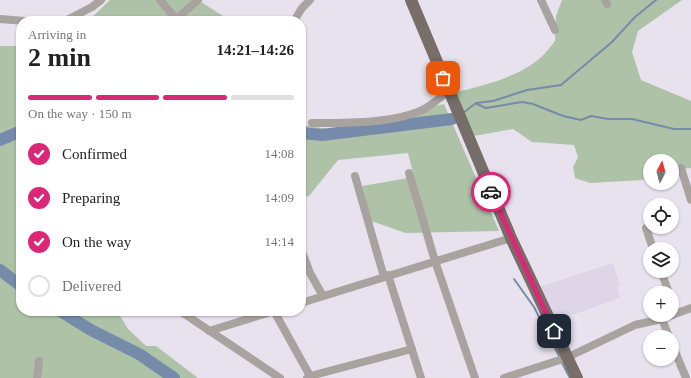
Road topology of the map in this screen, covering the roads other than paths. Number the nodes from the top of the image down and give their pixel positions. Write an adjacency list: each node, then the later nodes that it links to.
1 (101, 0): 7 (street)
2 (160, 0): 8 (street)
3 (198, 0): 9 (street)
4 (310, 0): 10 (street)
5 (411, 0): 14 (main road)
6 (541, 0): 13 (street)
7 (76, 16)
8 (172, 16)
9 (180, 16)
10 (297, 16)
11 (0, 18): 12 (street)
12 (16, 20)
13 (555, 30)
14 (448, 91): 15 (street); 20 (main road)
15 (312, 123)
16 (681, 168): 19 (street)
17 (409, 173): 21 (street)
18 (355, 176): 23 (street)
19 (691, 200)
20 (511, 238): 21 (street); 34 (main road)
21 (435, 261): 23 (street); 41 (street)
22 (306, 263): 24 (street)
23 (386, 276): 24 (street); 33 (street)
24 (323, 296): 25 (street)
25 (306, 301)
26 (691, 308): 27 (street)
27 (679, 312)
28 (187, 316): 32 (street)
29 (256, 316): 32 (street)
30 (275, 316): 37 (street)
31 (651, 322): 34 (street)
32 (209, 331): 39 (street)
33 (412, 349): 37 (street); 40 (street)
34 (566, 358): 42 (street); 43 (main road)
35 (39, 361): 38 (street)
36 (679, 361): 44 (street)
37 (309, 377)
38 (37, 378)
39 (280, 378)
40 (421, 378)
41 (475, 378)
42 (504, 378)
43 (577, 378)
44 (686, 378)

